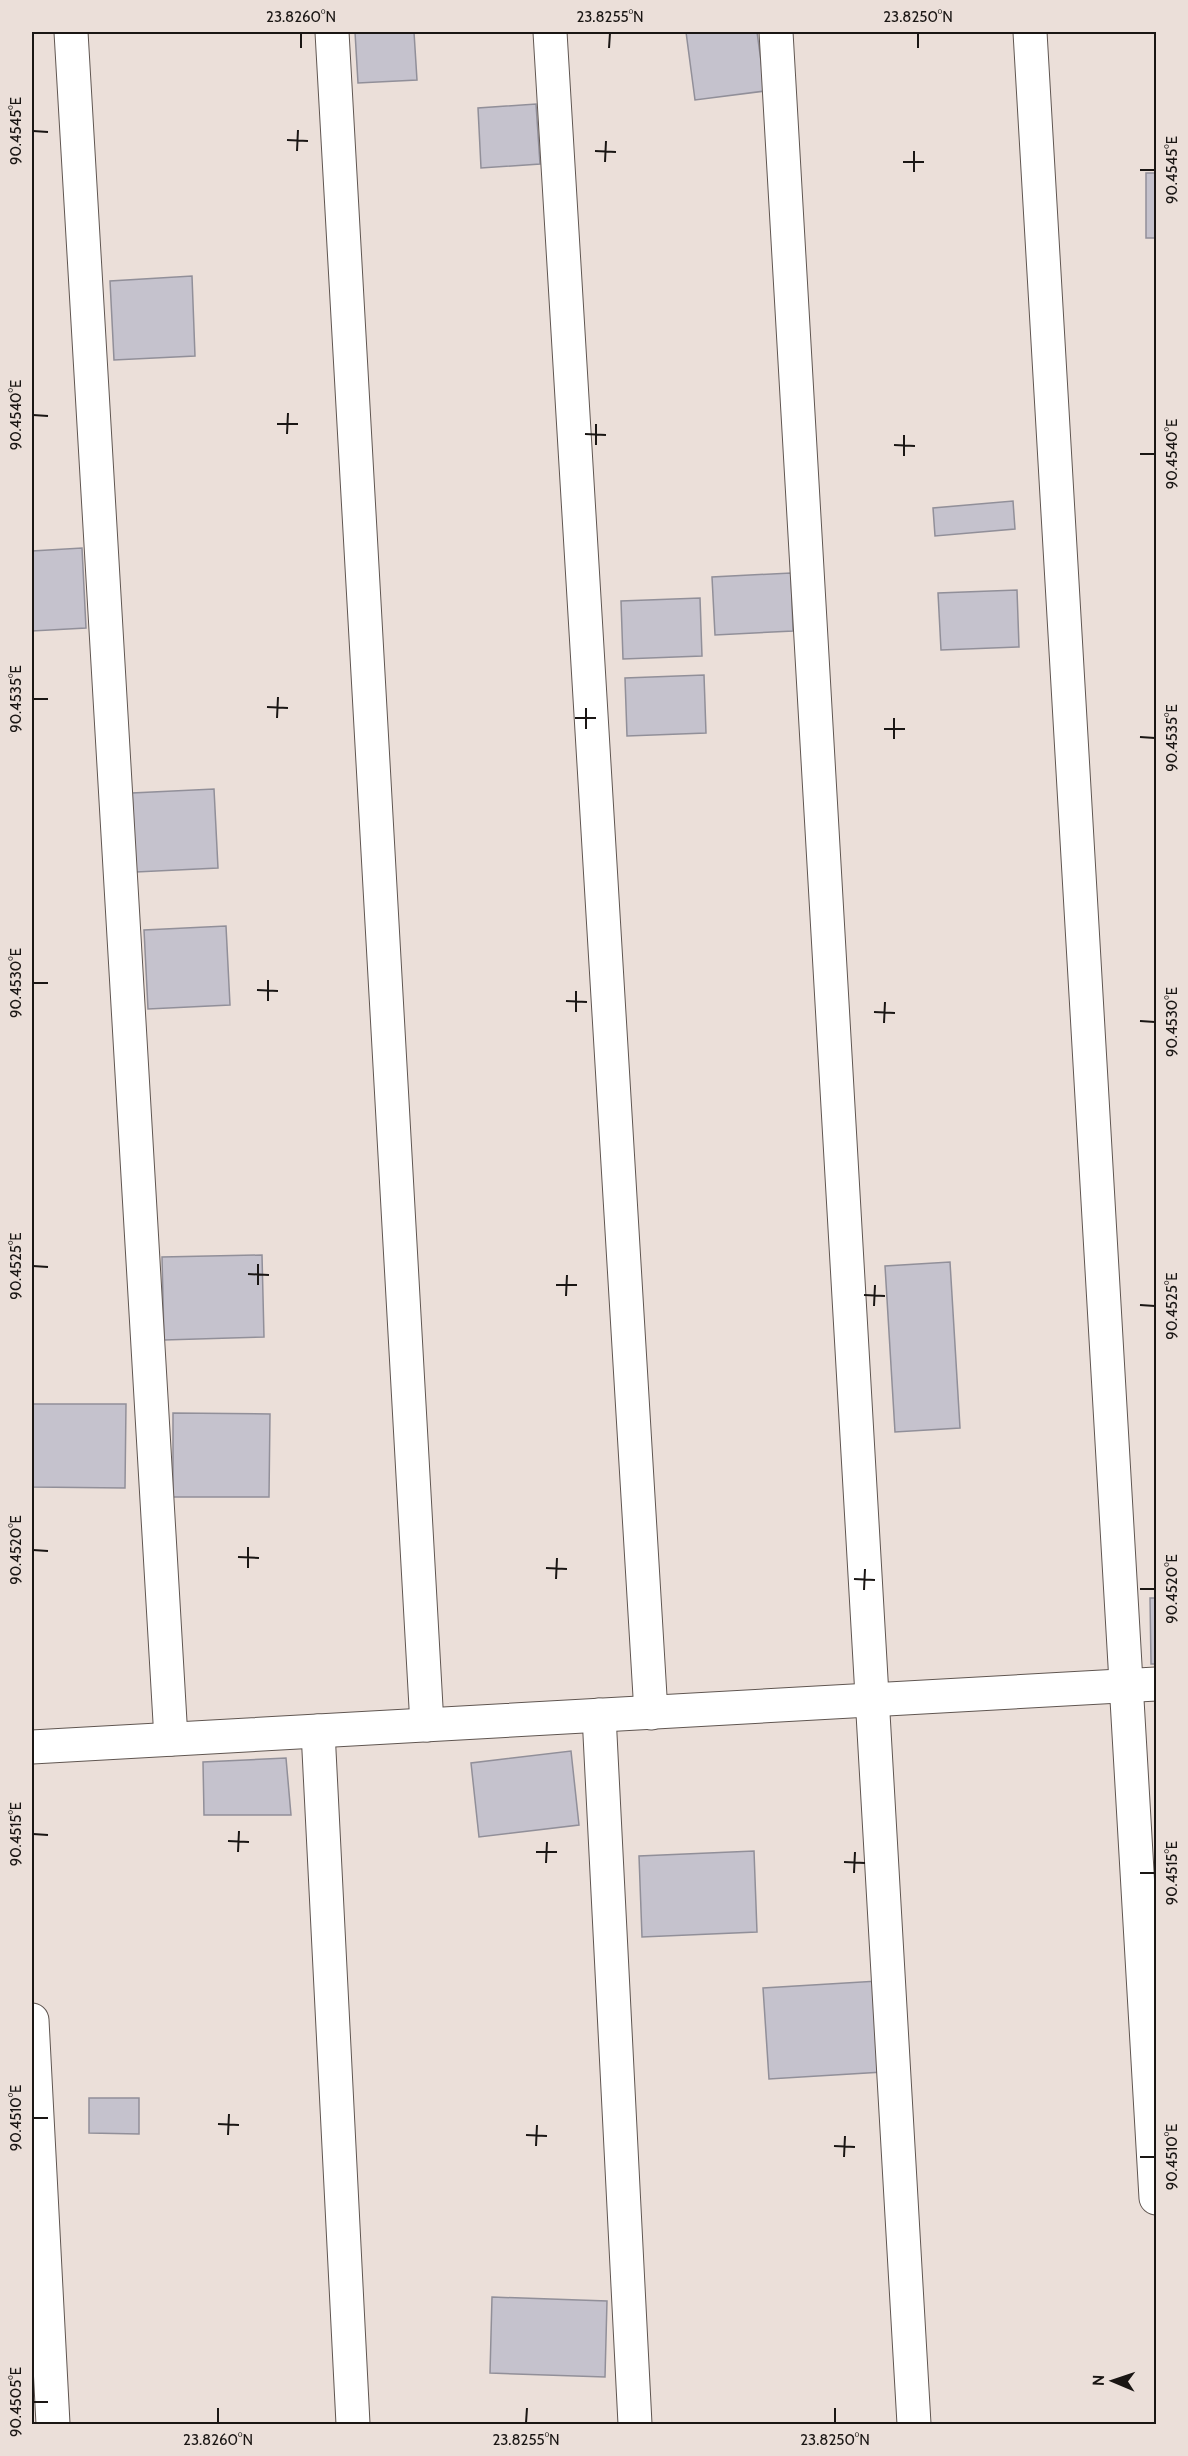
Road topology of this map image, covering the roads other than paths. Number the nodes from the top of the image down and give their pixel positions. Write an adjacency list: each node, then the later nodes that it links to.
1 (71, 32): 12 (street)
2 (332, 32): 10 (street)
3 (550, 32): 8 (street)
4 (776, 32): 7 (street)
5 (1030, 32): 6 (street)
6 (1142, 1685): 7 (street); 15 (street)
7 (873, 1700): 8 (street); 19 (street)
8 (651, 1713): 9 (street)
9 (599, 1715): 10 (street); 18 (street)
10 (427, 1725): 11 (street)
11 (318, 1731): 12 (street); 17 (street)
12 (171, 1739): 13 (street)
13 (32, 1747)
14 (32, 2020): 16 (street)
15 (1156, 2198)
16 (53, 2424)
17 (353, 2424)
18 (635, 2424)
19 (914, 2424)

